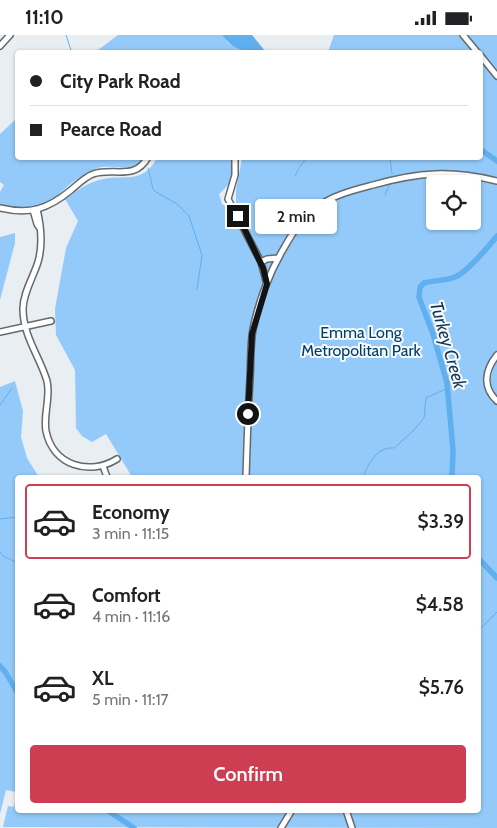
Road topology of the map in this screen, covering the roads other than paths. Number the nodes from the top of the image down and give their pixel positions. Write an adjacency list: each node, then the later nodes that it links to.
1 (10, 35): 3 (street)
2 (463, 35): 4 (street)
3 (0, 46)
4 (476, 50)
5 (483, 59): 6 (street)
6 (497, 76)
7 (146, 160): 11 (street)
8 (235, 160): 13 (street)
9 (497, 181): 12 (street)
10 (0, 208): 11 (street)
11 (35, 210): 16 (street)
12 (278, 258): 13 (street); 14 (street)
13 (261, 262): 14 (street)
14 (267, 284): 23 (street)
15 (51, 321): 16 (street)
16 (26, 326): 17 (street); 21 (street)
17 (0, 332)
18 (497, 355): 19 (street)
19 (497, 401)
20 (117, 459): 21 (street)
21 (103, 466): 22 (street)
22 (106, 475)
23 (246, 475)
24 (290, 813): 26 (street)
25 (346, 813): 27 (street)
26 (280, 828)
27 (352, 828)

